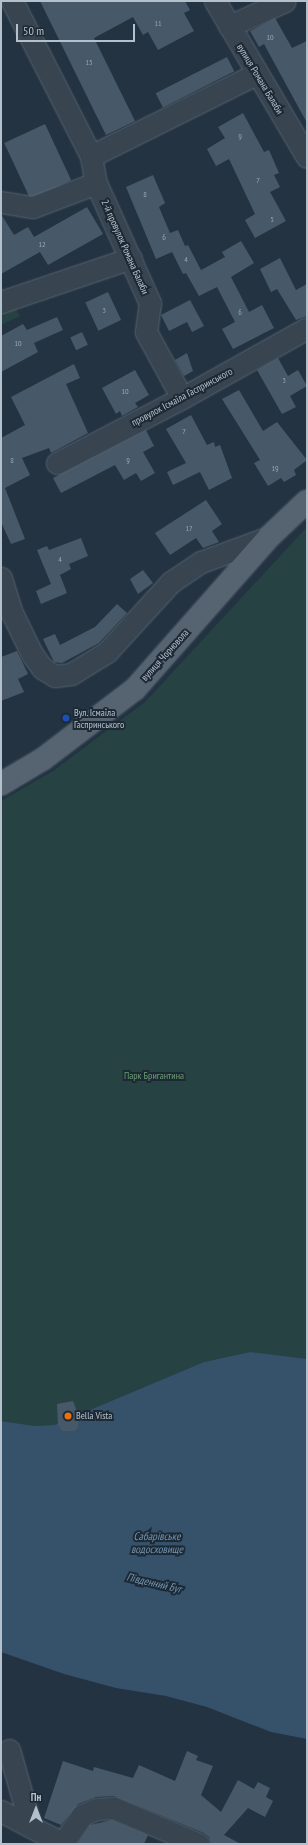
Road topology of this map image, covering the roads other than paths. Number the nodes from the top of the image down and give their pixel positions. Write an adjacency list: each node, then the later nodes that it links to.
1 (12, 1): 6 (street, 2-й провулок Романа Балаби)
2 (214, 1): 4 (street, вулиця Романа Балаби)
3 (285, 1): 4 (street)
4 (229, 26): 5 (street, вулиця Романа Балаби)
5 (256, 74): 6 (street); 7 (street, вулиця Романа Балаби)
6 (91, 156): 8 (street, 2-й провулок Романа Балаби)
7 (307, 157)
8 (96, 183): 9 (street); 10 (street, 2-й провулок Романа Балаби)
9 (1, 202)
10 (131, 258): 11 (street); 13 (street, 2-й провулок Романа Балаби)
11 (1, 302)
12 (307, 328): 13 (street, провулок Ісмаїла Гаспринського)
13 (182, 398): 14 (street, провулок Ісмаїла Гаспринського)
14 (56, 463)
15 (307, 501): 16 (main road, вулиця Чорновола)
16 (269, 537): 17 (street); 18 (main road, вулиця Чорновола)
17 (1, 578)
18 (1, 784)
19 (9, 1750): 21 (street)
20 (1, 1811): 21 (street)
21 (31, 1827): 22 (street)
22 (62, 1844): 23 (street)
23 (199, 1844)

